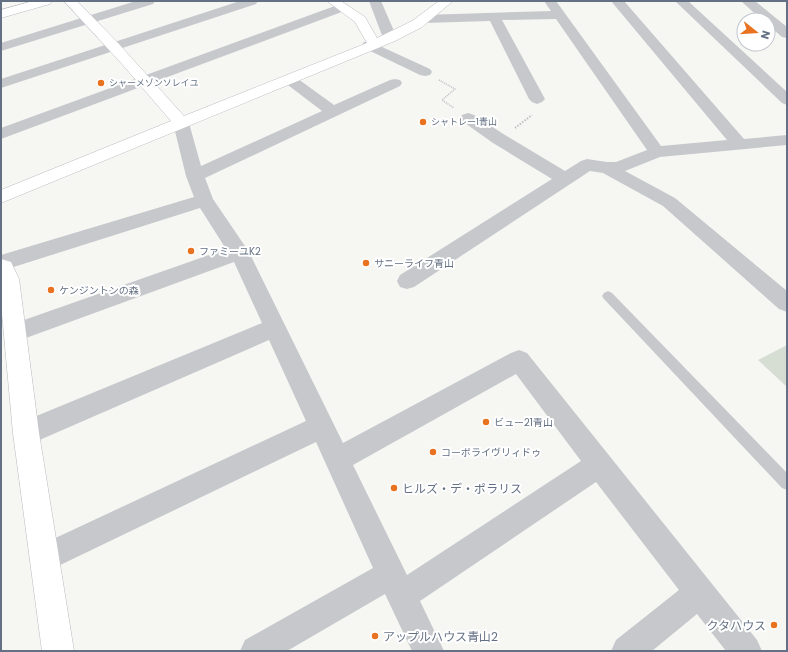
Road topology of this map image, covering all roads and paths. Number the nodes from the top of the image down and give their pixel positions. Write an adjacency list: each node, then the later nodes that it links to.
1 (46, 1): 12 (street)
2 (70, 1): 15 (street)
3 (149, 1): 15 (street)
4 (252, 1): 21 (street)
5 (375, 1): 18 (street)
6 (447, 1): 16 (street)
7 (550, 1): 13 (street)
8 (617, 1): 36 (street)
9 (682, 1): 28 (street)
10 (747, 1): 17 (street)
11 (338, 4): 19 (street); 24 (street)
12 (1, 14)
13 (560, 15): 14 (street); 37 (street)
14 (494, 17): 16 (street); 27 (street)
15 (89, 19): 20 (street); 21 (street)
16 (423, 19): 18 (street)
17 (787, 34)
18 (390, 38): 19 (street)
19 (371, 44): 22 (street); 23 (street)
20 (1, 47)
21 (113, 47): 24 (street); 26 (street)
22 (425, 72): 29 (path)
23 (289, 79): 30 (street); 32 (street)
24 (146, 81): 32 (street); 33 (street)
25 (395, 82): 30 (street)
26 (1, 84)
27 (537, 99): 34 (path)
28 (787, 100)
29 (450, 105)
30 (333, 112): 39 (street)
31 (468, 118): 34 (street)
32 (181, 123): 39 (street); 41 (street)
33 (1, 134)
34 (499, 139): 40 (street)
35 (787, 140): 36 (street)
36 (739, 144): 37 (street)
37 (657, 152): 38 (street)
38 (607, 168): 40 (street); 48 (street)
39 (195, 176): 42 (street)
40 (565, 179): 46 (street)
41 (1, 197)
42 (204, 200): 43 (street); 44 (street)
43 (239, 252): 49 (street); 50 (street)
44 (1, 263)
45 (1, 267): 50 (street)
46 (407, 281)
47 (608, 296): 55 (lane)
48 (787, 303)
49 (274, 328): 51 (street); 52 (street)
50 (15, 333): 52 (street)
51 (321, 427): 53 (street); 56 (street)
52 (26, 433): 56 (street)
53 (337, 460): 54 (street); 57 (street)
54 (599, 464): 57 (street); 58 (street)
55 (787, 483)
56 (44, 558): 59 (street)
57 (396, 585): 60 (street); 61 (street)
58 (699, 593): 62 (street); 63 (street)
59 (58, 651)
60 (256, 651)
61 (428, 651)
62 (627, 651)
63 (746, 651)

